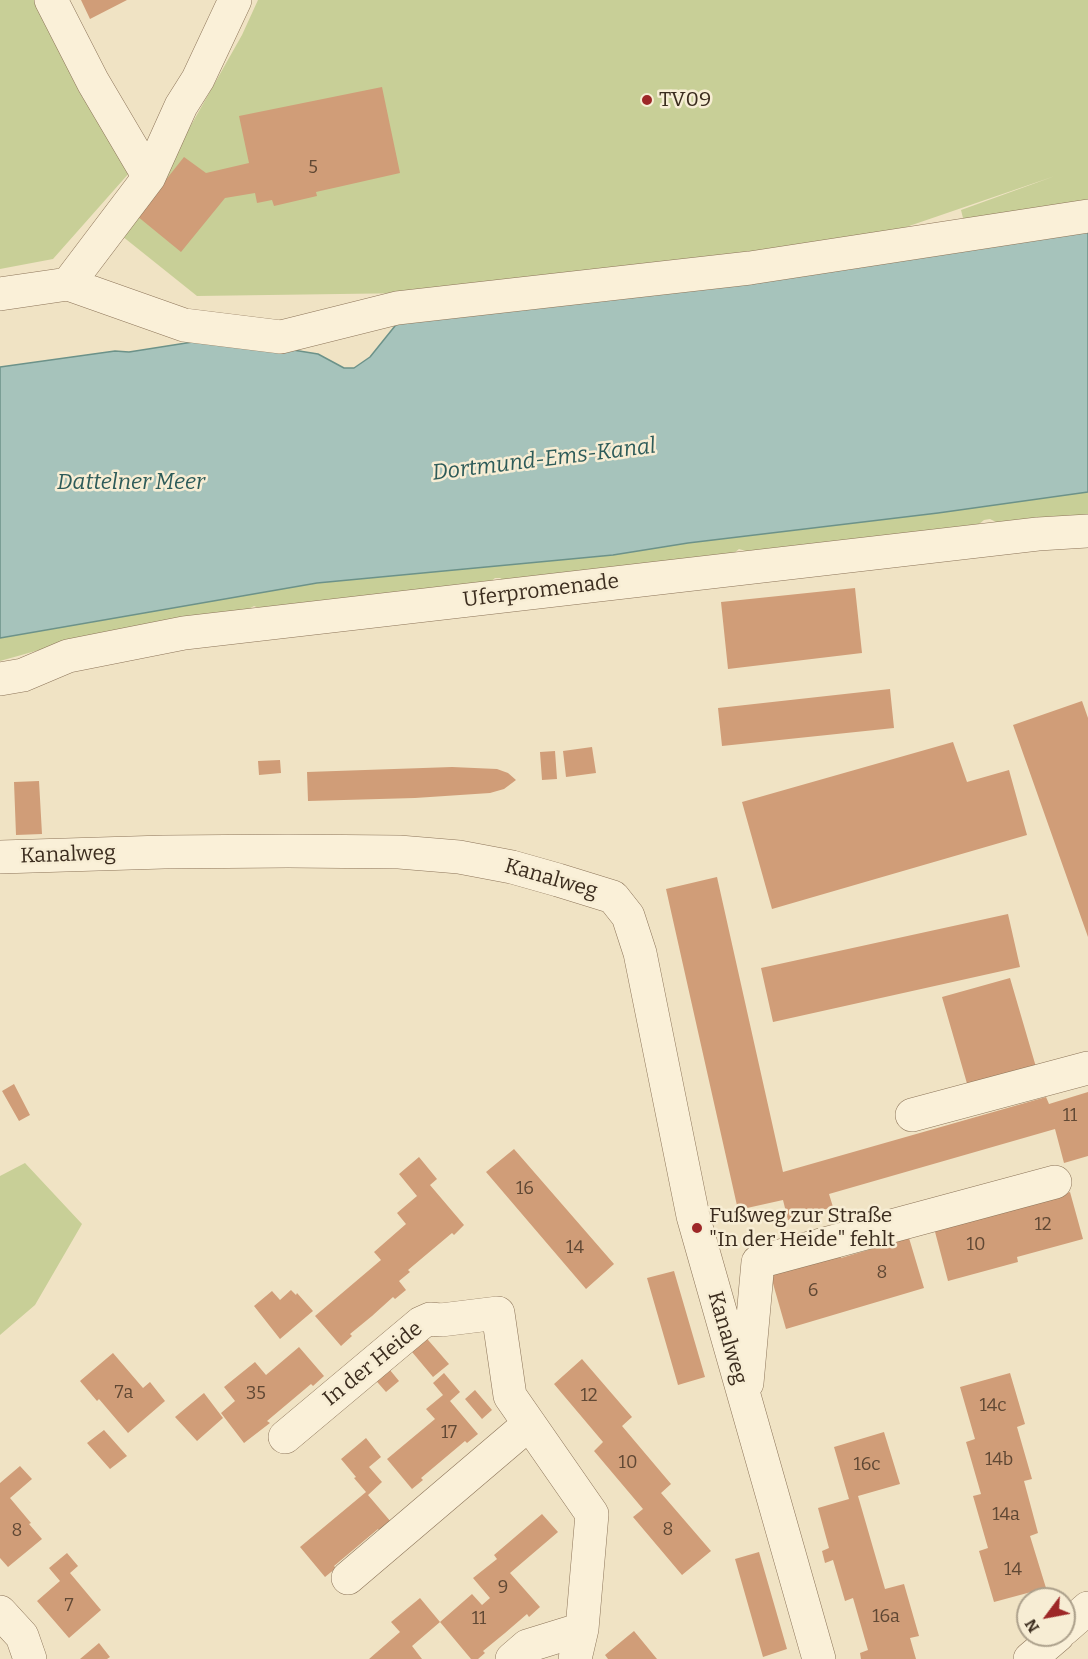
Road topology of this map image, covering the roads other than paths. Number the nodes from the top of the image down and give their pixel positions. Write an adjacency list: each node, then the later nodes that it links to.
1 (51, 0): 3 (street)
2 (235, 0): 3 (street)
3 (149, 177): 5 (street)
4 (1088, 216): 5 (street)
5 (68, 284): 6 (street)
6 (0, 294)
7 (1088, 531): 8 (street, Uferpromenade)
8 (8, 683)
9 (0, 857): 13 (street, Kanalweg)
10 (1088, 1068): 11 (street)
11 (912, 1115)
12 (1055, 1182): 13 (street, Kanalweg)
13 (745, 1403): 24 (street, Kanalweg)
14 (528, 1424): 15 (street, In der Heide); 16 (street); 20 (street, In der Heide)
15 (285, 1437)
16 (348, 1578)
17 (1088, 1608): 19 (street)
18 (0, 1612): 22 (street)
19 (1076, 1618)
20 (579, 1644): 23 (street, In der Heide)
21 (1044, 1647): 25 (street)
22 (30, 1659)
23 (512, 1659)
24 (819, 1659)
25 (1030, 1659)

